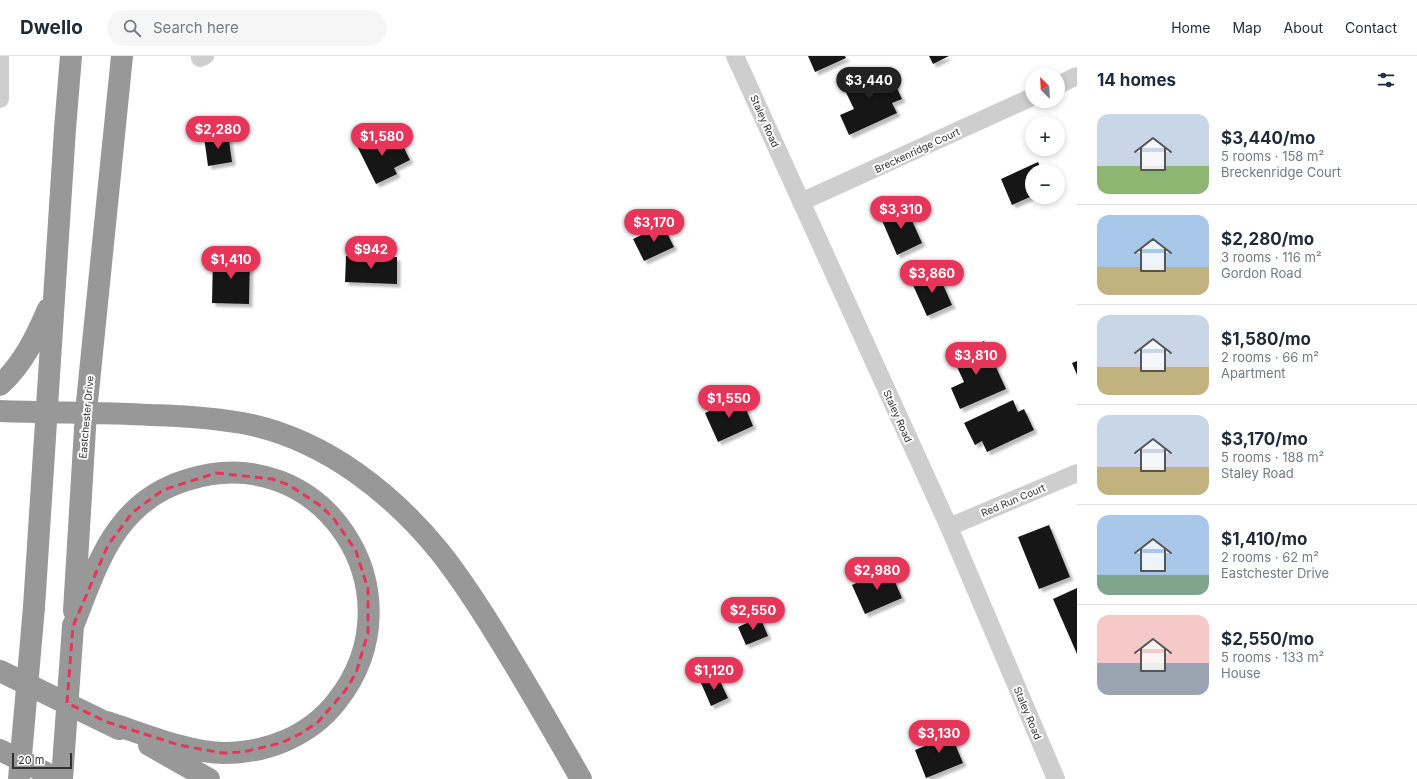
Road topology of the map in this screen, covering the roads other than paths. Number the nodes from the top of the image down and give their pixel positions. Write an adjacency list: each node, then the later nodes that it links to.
1 (71, 56): 10 (highway)
2 (122, 56): 14 (highway, Eastchester Drive)
3 (735, 56): 9 (street, Staley Road)
4 (0, 57): 7 (street)
5 (1077, 76): 6 (street)
6 (1065, 82)
7 (0, 99)
8 (1025, 100): 9 (street, Breckenridge Court)
9 (801, 202): 16 (street, Staley Road)
10 (54, 297): 11 (highway); 13 (highway)
11 (0, 384)
12 (0, 411): 13 (highway)
13 (46, 412): 14 (highway); 21 (highway, bridge)
14 (86, 412): 17 (highway, Eastchester Drive); 25 (highway)
15 (1077, 473): 16 (street, Red Run Court)
16 (949, 527): 26 (street, Staley Road)
17 (73, 626): 19 (highway); 23 (highway, Eastchester Drive, bridge)
18 (0, 671): 19 (highway)
19 (107, 722): 24 (highway)
20 (0, 750): 22 (highway)
21 (19, 779)
22 (58, 779)
23 (62, 779)
24 (209, 779)
25 (581, 779)
26 (1056, 779)

